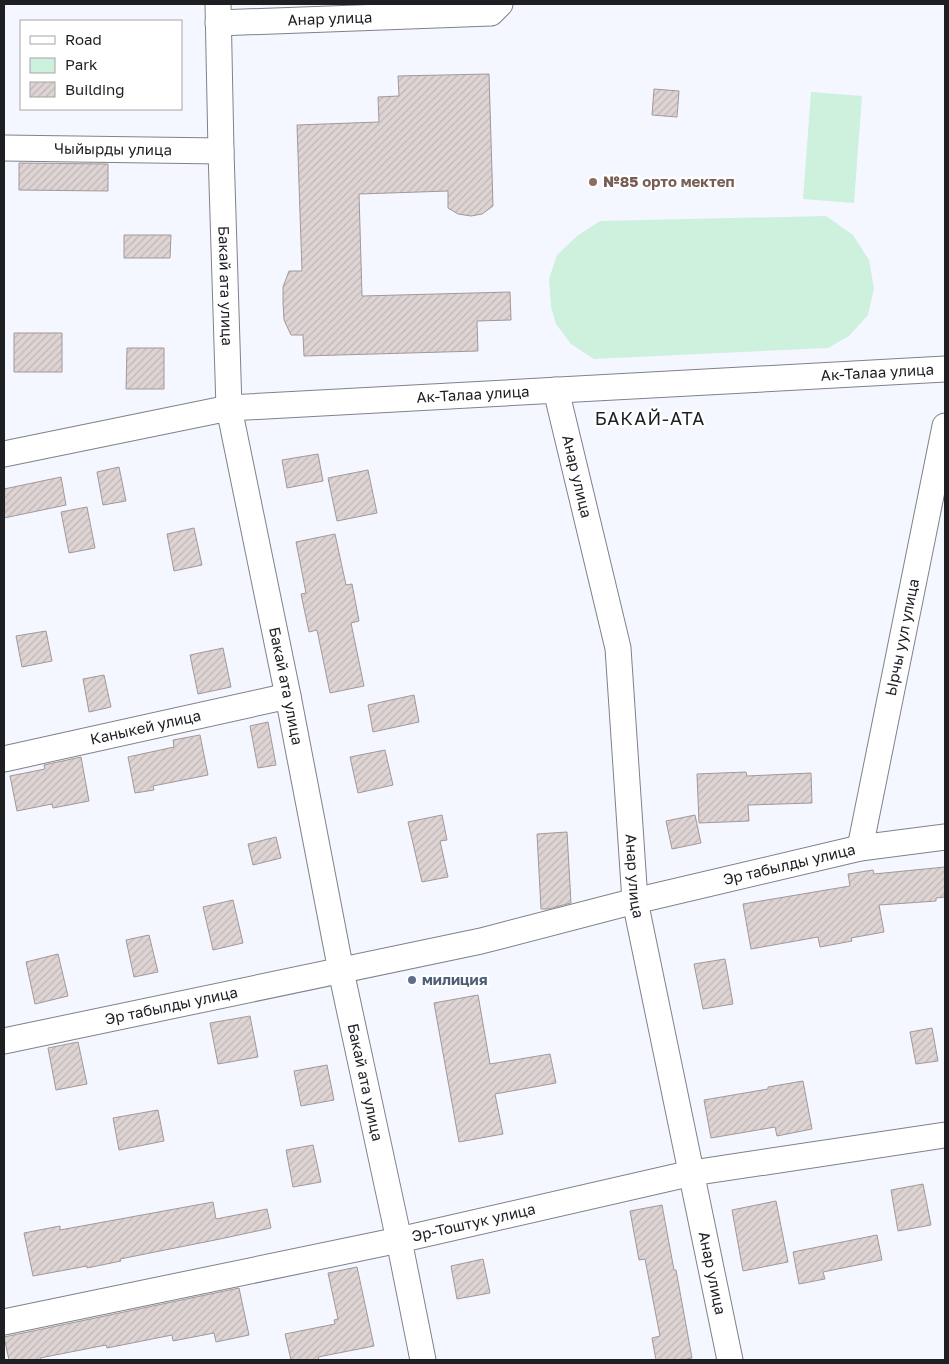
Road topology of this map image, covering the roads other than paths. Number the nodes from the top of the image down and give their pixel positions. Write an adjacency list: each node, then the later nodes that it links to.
1 (500, 4): 2 (street, Анар улица)
2 (218, 14): 4 (street, Бакай ата улица)
3 (4, 148): 4 (street, Чыйырды улица)
4 (221, 151): 7 (street, Бакай ата улица)
5 (945, 369): 6 (street, Ак-Талаа улица)
6 (556, 390): 7 (street, Ак-Талаа улица); 14 (street, Анар улица)
7 (229, 408): 9 (street, Ак-Талаа улица); 10 (street, Бакай ата улица)
8 (945, 426): 13 (street, Ырчы уул улица)
9 (4, 454)
10 (288, 696): 11 (street, Каныкей улица); 15 (street, Бакай ата улица)
11 (4, 760)
12 (945, 837): 13 (street, Эр табылды улица)
13 (860, 848): 14 (street, Эр табылды улица)
14 (636, 902): 15 (street, Эр табылды улица); 18 (street, Анар улица)
15 (341, 971): 16 (street, Эр табылды улица); 19 (street, Бакай ата улица)
16 (4, 1042)
17 (945, 1135): 18 (street, Эр-Тоштук улица)
18 (692, 1173): 19 (street, Эр-Тоштук улица); 22 (street, Анар улица)
19 (399, 1240): 20 (street, Эр-Тоштук улица); 21 (street, Бакай ата улица)
20 (4, 1322)
21 (423, 1360)
22 (730, 1360)

